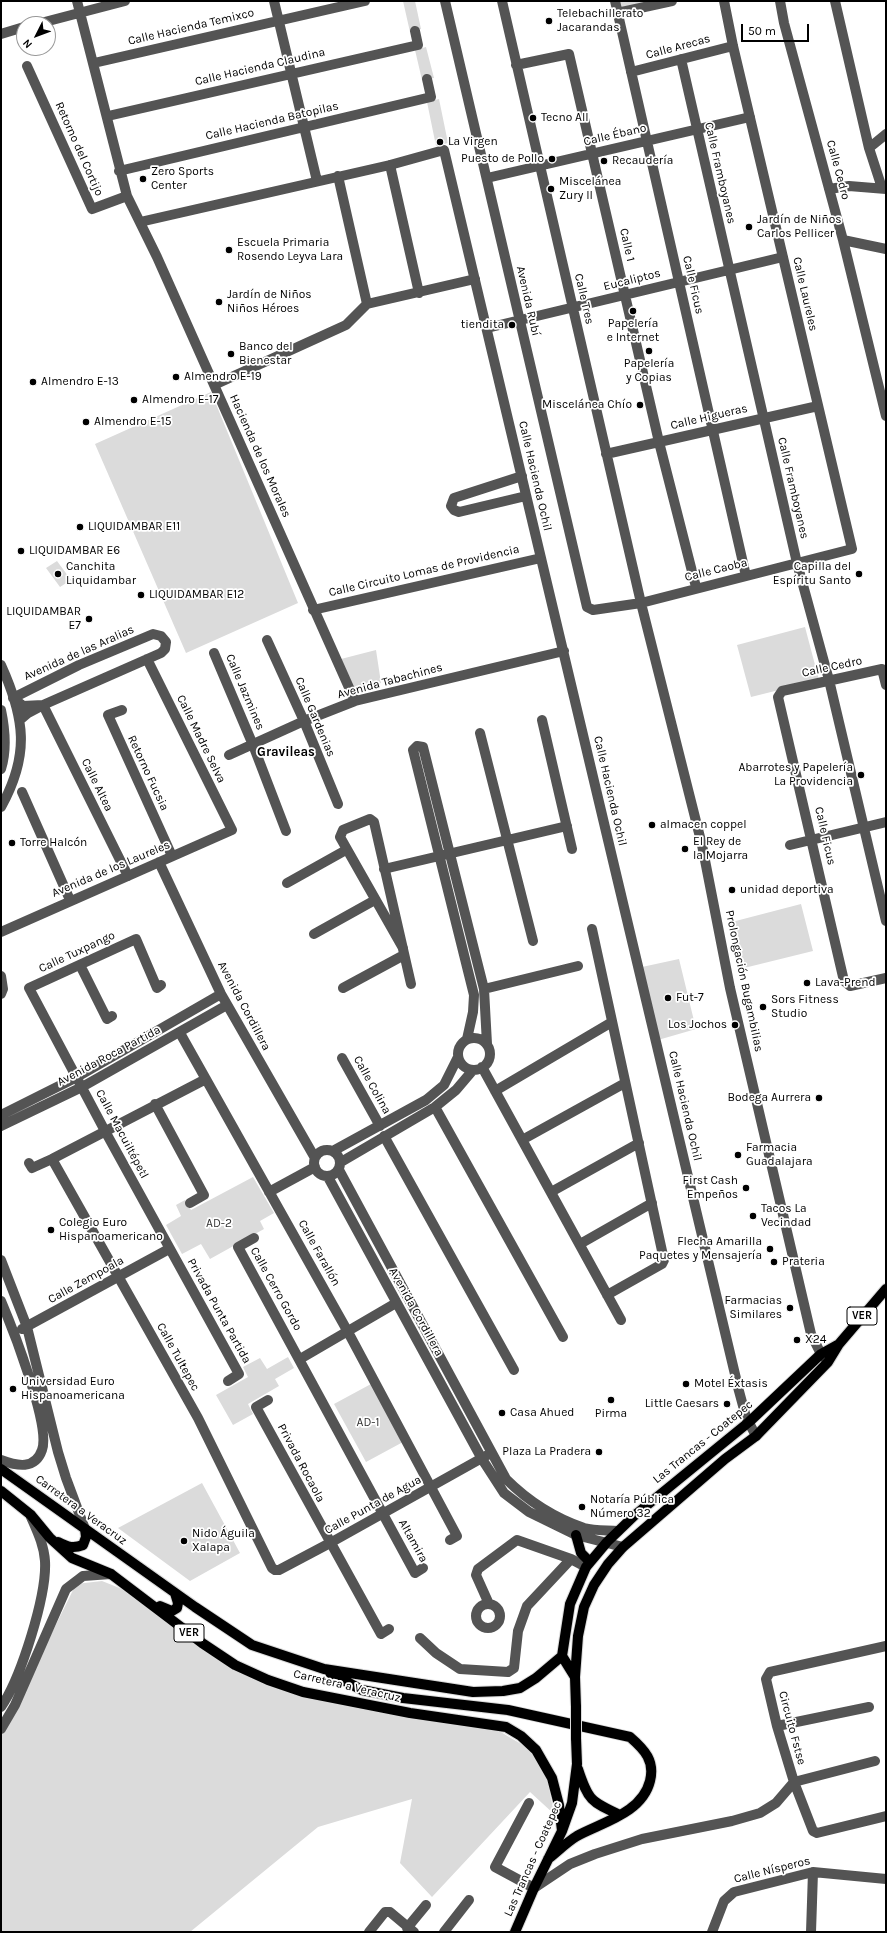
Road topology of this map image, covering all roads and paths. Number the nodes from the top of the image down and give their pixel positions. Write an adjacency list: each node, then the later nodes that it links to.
1 (77, 1): 12 (street, Hacienda de los Morales)
2 (125, 1): 12 (street)
3 (274, 1): 15 (street)
4 (365, 1): 15 (street, Calle Hacienda Temixco)
5 (445, 1): 39 (street, Avenida Rubí)
6 (502, 1): 22 (street, Calle Tres)
7 (615, 1): 13 (street, Calle Ficus)
8 (672, 1): 13 (street)
9 (724, 1): 19 (street, Calle Laureles)
10 (780, 1): 41 (street, Calle Cedro)
11 (835, 1): 33 (street)
12 (80, 12): 14 (street); 21 (street, Hacienda de los Morales)
13 (617, 13): 24 (street, Calle Ficus)
14 (56, 19)
15 (279, 20): 21 (street, Calle Hacienda Temixco); 25 (street)
16 (16, 29): 18 (street)
17 (415, 31): 25 (street, Calle Hacienda Claudina)
18 (1, 34)
19 (733, 46): 20 (street, Calle Arecas); 28 (street, Calle Laureles)
20 (681, 59): 24 (street, Calle Arecas); 30 (street, Calle Framboyanes)
21 (94, 63): 27 (street, Hacienda de los Morales)
22 (516, 65): 34 (street, Calle 1); 36 (street, Calle Tres)
23 (27, 66): 43 (street, Retorno del Cortijo)
24 (631, 72): 32 (street, Calle Ficus)
25 (292, 73): 27 (street, Calle Hacienda Claudina); 29 (street)
26 (427, 79): 29 (street, Calle Hacienda Batopilas)
27 (108, 116): 37 (street, Hacienda de los Morales)
28 (750, 117): 30 (street, Calle Ébano); 47 (street, Calle Laureles)
29 (304, 127): 37 (street, Calle Hacienda Batopilas); 40 (street)
30 (697, 130): 32 (street, Calle Ébano); 48 (street, Calle Framboyanes)
31 (886, 134): 33 (street)
32 (647, 141): 34 (street, Calle Ébano); 50 (street, Calle Ficus)
33 (869, 148): 42 (street)
34 (592, 154): 36 (street, Calle Ébano); 52 (street, Calle 1)
35 (390, 165): 38 (street); 49 (street, Calle Hacienda Ochil); 51 (street)
36 (540, 166): 39 (street, Calle Ébano); 54 (street, Calle Tres)
37 (119, 171): 43 (street, Hacienda de los Morales)
38 (338, 176): 40 (street); 53 (street)
39 (486, 178): 55 (street, Avenida Rubí)
40 (317, 181): 44 (street)
41 (829, 189): 42 (street); 45 (street, Calle Cedro)
42 (884, 189)
43 (127, 196): 44 (street, Hacienda de los Morales)
44 (140, 222): 57 (street, Hacienda de los Morales)
45 (843, 240): 46 (street); 59 (street, Calle Cedro)
46 (886, 249)
47 (783, 257): 48 (street, Eucaliptos); 58 (street, Calle Laureles)
48 (729, 270): 50 (street, Eucaliptos); 60 (street, Calle Framboyanes)
49 (475, 279): 51 (street); 56 (street, Calle Hacienda Ochil)
50 (679, 282): 52 (street, Eucaliptos); 61 (street, Calle Ficus)
51 (419, 293): 53 (street)
52 (625, 295): 54 (street, Eucaliptos); 62 (street, Calle 1)
53 (367, 304): 57 (street)
54 (572, 308): 55 (street, Eucaliptos); 63 (street, Calle Tres)
55 (519, 321): 56 (street, Eucaliptos); 72 (street, Avenida Rubí)
56 (487, 328): 64 (street, Calle Hacienda Ochil)
57 (214, 385): 73 (street, Hacienda de los Morales)
58 (818, 406): 60 (street, Calle Higueras); 66 (street, Calle Laureles)
59 (886, 416)
60 (764, 418): 61 (street, Calle Higueras); 68 (street, Calle Framboyanes)
61 (713, 430): 62 (street, Calle Higueras); 69 (street, Calle Ficus)
62 (659, 442): 63 (street, Calle Higueras); 70 (street, Calle 1)
63 (606, 454): 71 (street, Calle Tres)
64 (522, 476): 65 (street, Calle Hacienda Ochil); 65 (street)
65 (526, 496): 67 (street, Calle Hacienda Ochil)
66 (852, 549): 68 (street, Calle Caoba)
67 (541, 558): 73 (street, Calle Circuito Lomas de Providencia); 75 (street, Calle Hacienda Ochil)
68 (798, 563): 69 (street, Calle Caoba); 80 (street, Calle Framboyanes)
69 (746, 576): 70 (street, Calle Caoba)
70 (696, 587): 71 (street, Calle Caoba)
71 (640, 603): 72 (street, Calle Caoba); 189 (street, Prolongación Bugambilias)
72 (587, 608)
73 (313, 610): 84 (street, Hacienda de los Morales)
74 (267, 640): 90 (street, Calle Gardenias)
75 (564, 651): 84 (street, Avenida Tabachines); 195 (street, Calle Hacienda Ochil)
76 (214, 653): 93 (street, Calle Jazmines)
77 (147, 660): 83 (street, Avenida de las Aralias); 85 (street, Avenida de las Aralias); 102 (street, Calle Madre Selva)
78 (1, 665): 83 (street)
79 (884, 666): 80 (street, Calle Cedro); 81 (street)
80 (829, 680): 82 (street, Calle Cedro); 101 (street, Calle Framboyanes)
81 (886, 685)
82 (779, 693): 105 (street, Calle Ficus)
83 (13, 698): 85 (street, Avenida de las Aralias); 88 (street)
84 (355, 701): 90 (street, Avenida Tabachines)
85 (44, 705): 88 (street, Avenida de las Aralias); 114 (street, Calle Altea)
86 (1, 710): 91 (street)
87 (122, 710): 110 (street, Retorno Fucsia)
88 (21, 719): 98 (street)
89 (542, 720): 100 (street)
90 (304, 721): 93 (street, Avenida Tabachines); 97 (street, Calle Gardenias)
91 (2, 722): 95 (street)
92 (480, 733): 104 (street)
93 (253, 745): 94 (street, Avenida Tabachines); 103 (street, Calle Jazmines)
94 (229, 755)
95 (1, 769)
96 (22, 792): 116 (street)
97 (338, 804)
98 (1, 807)
99 (886, 822): 101 (street)
100 (566, 826): 104 (street); 107 (street)
101 (864, 828): 105 (street); 118 (street, Calle Framboyanes)
102 (232, 830): 110 (street, Avenida de los Laureles)
103 (286, 831)
104 (507, 839): 109 (street); 122 (street)
105 (813, 841): 106 (street); 129 (street, Calle Ficus)
106 (790, 845)
107 (572, 848)
108 (346, 850): 113 (street); 115 (street); 117 (street)
109 (450, 853): 111 (street); 111 (street); 124 (street)
110 (172, 856): 112 (street, Avenida de los Laureles)
111 (439, 856): 113 (street); 125 (street)
112 (159, 862): 114 (street, Avenida de los Laureles); 136 (street, Avenida Cordillera)
113 (384, 869): 123 (street)
114 (128, 876): 116 (street, Avenida de los Laureles)
115 (287, 883)
116 (70, 900): 120 (street, Avenida de los Laureles)
117 (375, 900): 121 (street); 123 (street)
118 (886, 922)
119 (592, 929): 139 (street)
120 (1, 932)
121 (314, 934)
122 (533, 941)
123 (403, 951): 130 (street); 133 (street)
124 (476, 955): 125 (street); 134 (street)
125 (465, 958): 141 (street)
126 (80, 965): 131 (street, Calle Tuxpango); 132 (street, Calle Tuxpango); 138 (street)
127 (578, 966): 134 (street)
128 (1, 976): 135 (street)
129 (886, 978)
130 (411, 984)
131 (162, 985)
132 (29, 988): 146 (street, Calle Macuiltépetl)
133 (343, 988)
134 (484, 989): 142 (street)
135 (1, 994)
136 (220, 994): 137 (street, Avenida Cordillera); 146 (street, Avenida Roca Partida)
137 (227, 1005): 140 (street, Avenida Roca Partida); 165 (street, Avenida Cordillera)
138 (112, 1016)
139 (612, 1022): 148 (street); 150 (street)
140 (180, 1033): 147 (street, Calle Farallón); 149 (street, Avenida Roca Partida)
141 (467, 1038): 142 (street); 143 (street)
142 (487, 1044): 145 (street)
143 (458, 1057): 145 (street); 153 (street)
144 (342, 1058): 157 (street, Calle Colina)
145 (478, 1068): 150 (street); 152 (street)
146 (77, 1077): 149 (street, Calle Macuiltépetl); 154 (street, Avenida Roca Partida)
147 (206, 1079): 151 (street); 168 (street, Calle Farallón)
148 (625, 1083): 160 (street); 161 (street)
149 (82, 1087): 156 (street, Avenida Roca Partida); 158 (street, Calle Macuiltépetl)
150 (496, 1091): 160 (street)
151 (155, 1104): 158 (street); 170 (street)
152 (435, 1107): 155 (street); 185 (street)
153 (403, 1113): 155 (street); 157 (street)
154 (1, 1115)
155 (408, 1123): 159 (street)
156 (1, 1126)
157 (380, 1126): 162 (street)
158 (105, 1131): 163 (street); 174 (street, Calle Macuiltépetl)
159 (384, 1136): 166 (street); 192 (street)
160 (522, 1140): 169 (street)
161 (639, 1143): 169 (street); 171 (street)
162 (333, 1151): 165 (street); 166 (street)
163 (52, 1159): 164 (street); 176 (street, Calle Tultepec)
164 (29, 1163)
165 (315, 1163): 167 (street); 168 (street)
166 (340, 1166): 167 (street); 197 (street, Avenida Cordillera)
167 (328, 1177): 180 (street, Avenida Cordillera)
168 (269, 1192): 183 (street, Calle Farallón)
169 (551, 1192): 173 (street)
170 (190, 1203)
171 (652, 1203): 173 (street); 178 (street)
172 (254, 1238): 190 (street, Calle Cerro Gordo)
173 (580, 1244): 178 (street)
174 (169, 1249): 176 (street, Calle Zempoala); 193 (street, Privada Punta Partida)
175 (1, 1260): 182 (street)
176 (119, 1277): 182 (street, Calle Zempoala); 216 (street, Calle Tultepec)
177 (886, 1289): 186 (main road, Las Trancas - Coatepec / VER)
178 (608, 1295): 181 (street)
179 (1, 1301): 184 (street)
180 (396, 1303): 183 (street); 198 (street, Avenida Cordillera)
181 (621, 1320)
182 (27, 1327): 184 (street, Calle Zempoala); 187 (street)
183 (348, 1332): 190 (street); 201 (street, Calle Farallón)
184 (15, 1333): 188 (street)
185 (563, 1337)
186 (839, 1344): 189 (main road, Las Trancas - Coatepec); 191 (main road, Las Trancas - Coatepec / VER)
187 (33, 1350): 188 (street); 205 (street)
188 (22, 1354): 199 (street)
189 (821, 1354): 191 (street, Prolongación Bugambilias); 195 (main road, Las Trancas - Coatepec)
190 (300, 1359): 203 (street)
191 (828, 1362): 196 (main road, Las Trancas - Coatepec / VER)
192 (514, 1370)
193 (228, 1381)
194 (268, 1400): 211 (street, Privada Rocaola)
195 (749, 1422): 196 (street, Calle Hacienda Ochil); 206 (main road, Las Trancas - Coatepec)
196 (756, 1436): 212 (main road, Las Trancas - Coatepec / VER)
197 (492, 1453): 198 (street); 206 (street, Avenida Cordillera)
198 (482, 1459): 201 (street, Calle Punta de Agua); 207 (street, Avenida Cordillera)
199 (1, 1460)
200 (1, 1469): 205 (main road, Carretera a Veracruz / VER)
201 (432, 1487): 203 (street, Calle Punta de Agua); 209 (street, Calle Farallón)
202 (1, 1491): 204 (main road, Carretera a Veracruz / VER)
203 (383, 1514): 211 (street, Calle Punta de Agua); 215 (street, Altamira)
204 (31, 1515): 208 (main road, Carretera a Veracruz / VER); 231 (street)
205 (85, 1529): 208 (main road); 218 (main road, Carretera a Veracruz / VER)
206 (618, 1531): 210 (main road, Las Trancas - Coatepec)
207 (576, 1535): 210 (street, Avenida Cordillera); 214 (main road)
208 (50, 1538): 217 (main road, Carretera a Veracruz / VER)
209 (450, 1540)
210 (607, 1542): 212 (street, Avenida Cordillera); 214 (main road, Las Trancas - Coatepec)
211 (330, 1544): 216 (street, Calle Punta de Agua); 223 (street)
212 (623, 1547): 222 (main road, Las Trancas - Coatepec / VER)
213 (571, 1559): 214 (street); 220 (street); 224 (street)
214 (588, 1564): 221 (main road, Las Trancas - Coatepec)
215 (423, 1568)
216 (275, 1570)
217 (111, 1574): 219 (main road, Carretera a Veracruz / VER); 234 (street)
218 (175, 1593): 219 (main road); 227 (main road, Carretera a Veracruz / VER)
219 (141, 1595): 230 (main road, Carretera a Veracruz / VER)
220 (489, 1604)
221 (570, 1604): 222 (main road); 226 (main road, Las Trancas - Coatepec)
222 (584, 1607): 228 (main road, Las Trancas - Coatepec / VER)
223 (389, 1629)
224 (420, 1638)
225 (886, 1646): 233 (street, Circuito Fstse)
226 (562, 1656): 227 (main road, Carretera a Veracruz); 228 (main road)
227 (324, 1670): 229 (main road)
228 (576, 1677): 236 (main road, Las Trancas - Coatepec, bridge)
229 (403, 1698): 230 (main road); 239 (main road)
230 (349, 1702): 241 (main road, Carretera a Veracruz / VER)
231 (1, 1707)
232 (869, 1707): 233 (street)
233 (777, 1726): 237 (street, Circuito Fstse)
234 (1, 1729)
235 (875, 1761): 237 (street)
236 (577, 1764): 239 (main road); 241 (main road, Las Trancas - Coatepec)
237 (794, 1782): 240 (street, Circuito Fstse); 245 (street)
238 (529, 1803): 245 (street)
239 (620, 1815): 242 (main road)
240 (886, 1816)
241 (562, 1830): 242 (main road, Las Trancas - Coatepec)
242 (548, 1859): 245 (main road, Las Trancas - Coatepec)
243 (813, 1872): 244 (street, Calle Nísperos); 252 (street, Calle Nísperos); 253 (street)
244 (886, 1879)
245 (534, 1888): 251 (main road, Las Trancas - Coatepec)
246 (469, 1900): 250 (street)
247 (426, 1905): 248 (street)
248 (411, 1930): 249 (street)
249 (369, 1932)
250 (444, 1932)
251 (515, 1932)
252 (712, 1932)
253 (811, 1932)

